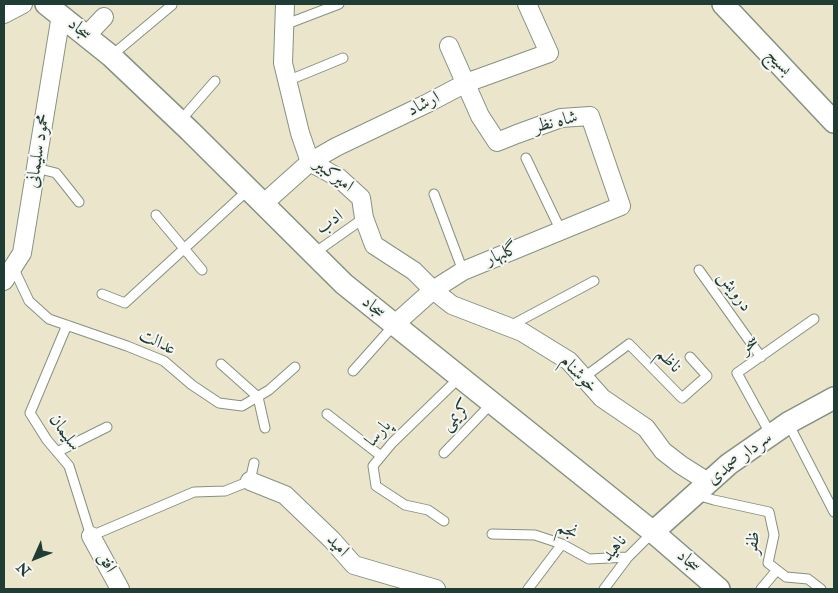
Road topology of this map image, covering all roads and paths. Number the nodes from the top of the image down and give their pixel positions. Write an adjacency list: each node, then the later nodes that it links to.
1 (23, 4): 8 (street)
2 (285, 4): 10 (street, امیرکبیر)
3 (339, 4): 10 (lane)
4 (527, 4): 17 (street, ارشاد)
5 (722, 4): 19 (street, بسیج)
6 (172, 6): 13 (lane)
7 (54, 10): 11 (street, سجاد); 22 (street, محمود سلیمانی)
8 (4, 14)
9 (104, 17): 11 (street)
10 (284, 25): 15 (street, امیرکبیر)
11 (86, 36): 13 (street, سجاد)
12 (449, 46): 17 (street)
13 (110, 56): 18 (street, سجاد)
14 (343, 58): 15 (lane)
15 (287, 80): 21 (street, امیرکبیر)
16 (215, 81): 18 (lane)
17 (466, 83): 21 (street, ارشاد); 26 (street, شاه نظر)
18 (180, 121): 24 (street, سجاد)
19 (834, 122)
20 (526, 158): 29 (lane)
21 (310, 162): 24 (street, ارشاد); 28 (street, امیرکبیر)
22 (36, 168): 25 (lane); 35 (street, محمود سلیمانی)
23 (434, 194): 34 (lane)
24 (256, 197): 30 (lane); 31 (street, سجاد)
25 (79, 202)
26 (621, 206): 29 (street, گلبهار)
27 (156, 215): 30 (lane)
28 (364, 218): 31 (lane, ادب); 37 (street, امیرکبیر)
29 (561, 231): 34 (street, گلبهار)
30 (184, 249): 32 (lane); 38 (lane)
31 (314, 254): 41 (street, سجاد)
32 (202, 270)
33 (699, 270): 44 (lane, درویش)
34 (463, 271): 37 (street, گلبهار)
35 (8, 274): 40 (lane, عدالت)
36 (594, 281): 42 (lane)
37 (433, 290): 41 (street, گلبهار); 42 (street, خوشنام)
38 (102, 294)
39 (814, 319): 44 (lane, سحر)
40 (67, 325): 50 (lane, عدالت); 57 (lane, سلیمان)
41 (394, 325): 47 (lane); 48 (street, سجاد)
42 (508, 327): 49 (street, خوشنام)
43 (690, 357): 49 (lane, ناظم)
44 (761, 357): 56 (lane, سحر)
45 (221, 364): 50 (lane)
46 (295, 366): 50 (lane, عدالت)
47 (353, 371)
48 (460, 378): 52 (street, سجاد); 59 (lane, پارسا)
49 (583, 378): 62 (street, خوشنام)
50 (258, 397): 55 (lane)
51 (834, 398): 56 (street, سردار صمدی)
52 (493, 403): 58 (lane, کریمی); 65 (street, سجاد)
53 (327, 414): 59 (lane)
54 (107, 427): 57 (lane)
55 (265, 428)
56 (779, 429): 62 (street, سردار صمدی); 63 (lane)
57 (57, 452): 67 (lane, سلیمان)
58 (444, 453)
59 (381, 456): 64 (lane, پارسا)
60 (254, 463): 61 (lane)
61 (250, 481): 67 (lane); 73 (street, امید)
62 (701, 488): 65 (street, سردار صمدی); 70 (lane, ظفر)
63 (834, 512)
64 (444, 521)
65 (653, 532): 69 (lane, ناهید); 71 (street, سجاد)
66 (492, 534): 68 (lane, نجم)
67 (91, 536): 72 (street, افق)
68 (562, 544): 69 (lane, نجم); 74 (lane)
69 (628, 557): 75 (lane, ناهید)
70 (777, 570): 76 (lane); 77 (lane, ظفر)
71 (711, 587)
72 (120, 589)
73 (436, 589)
74 (528, 589)
75 (604, 589)
76 (761, 589)
77 (821, 589)

